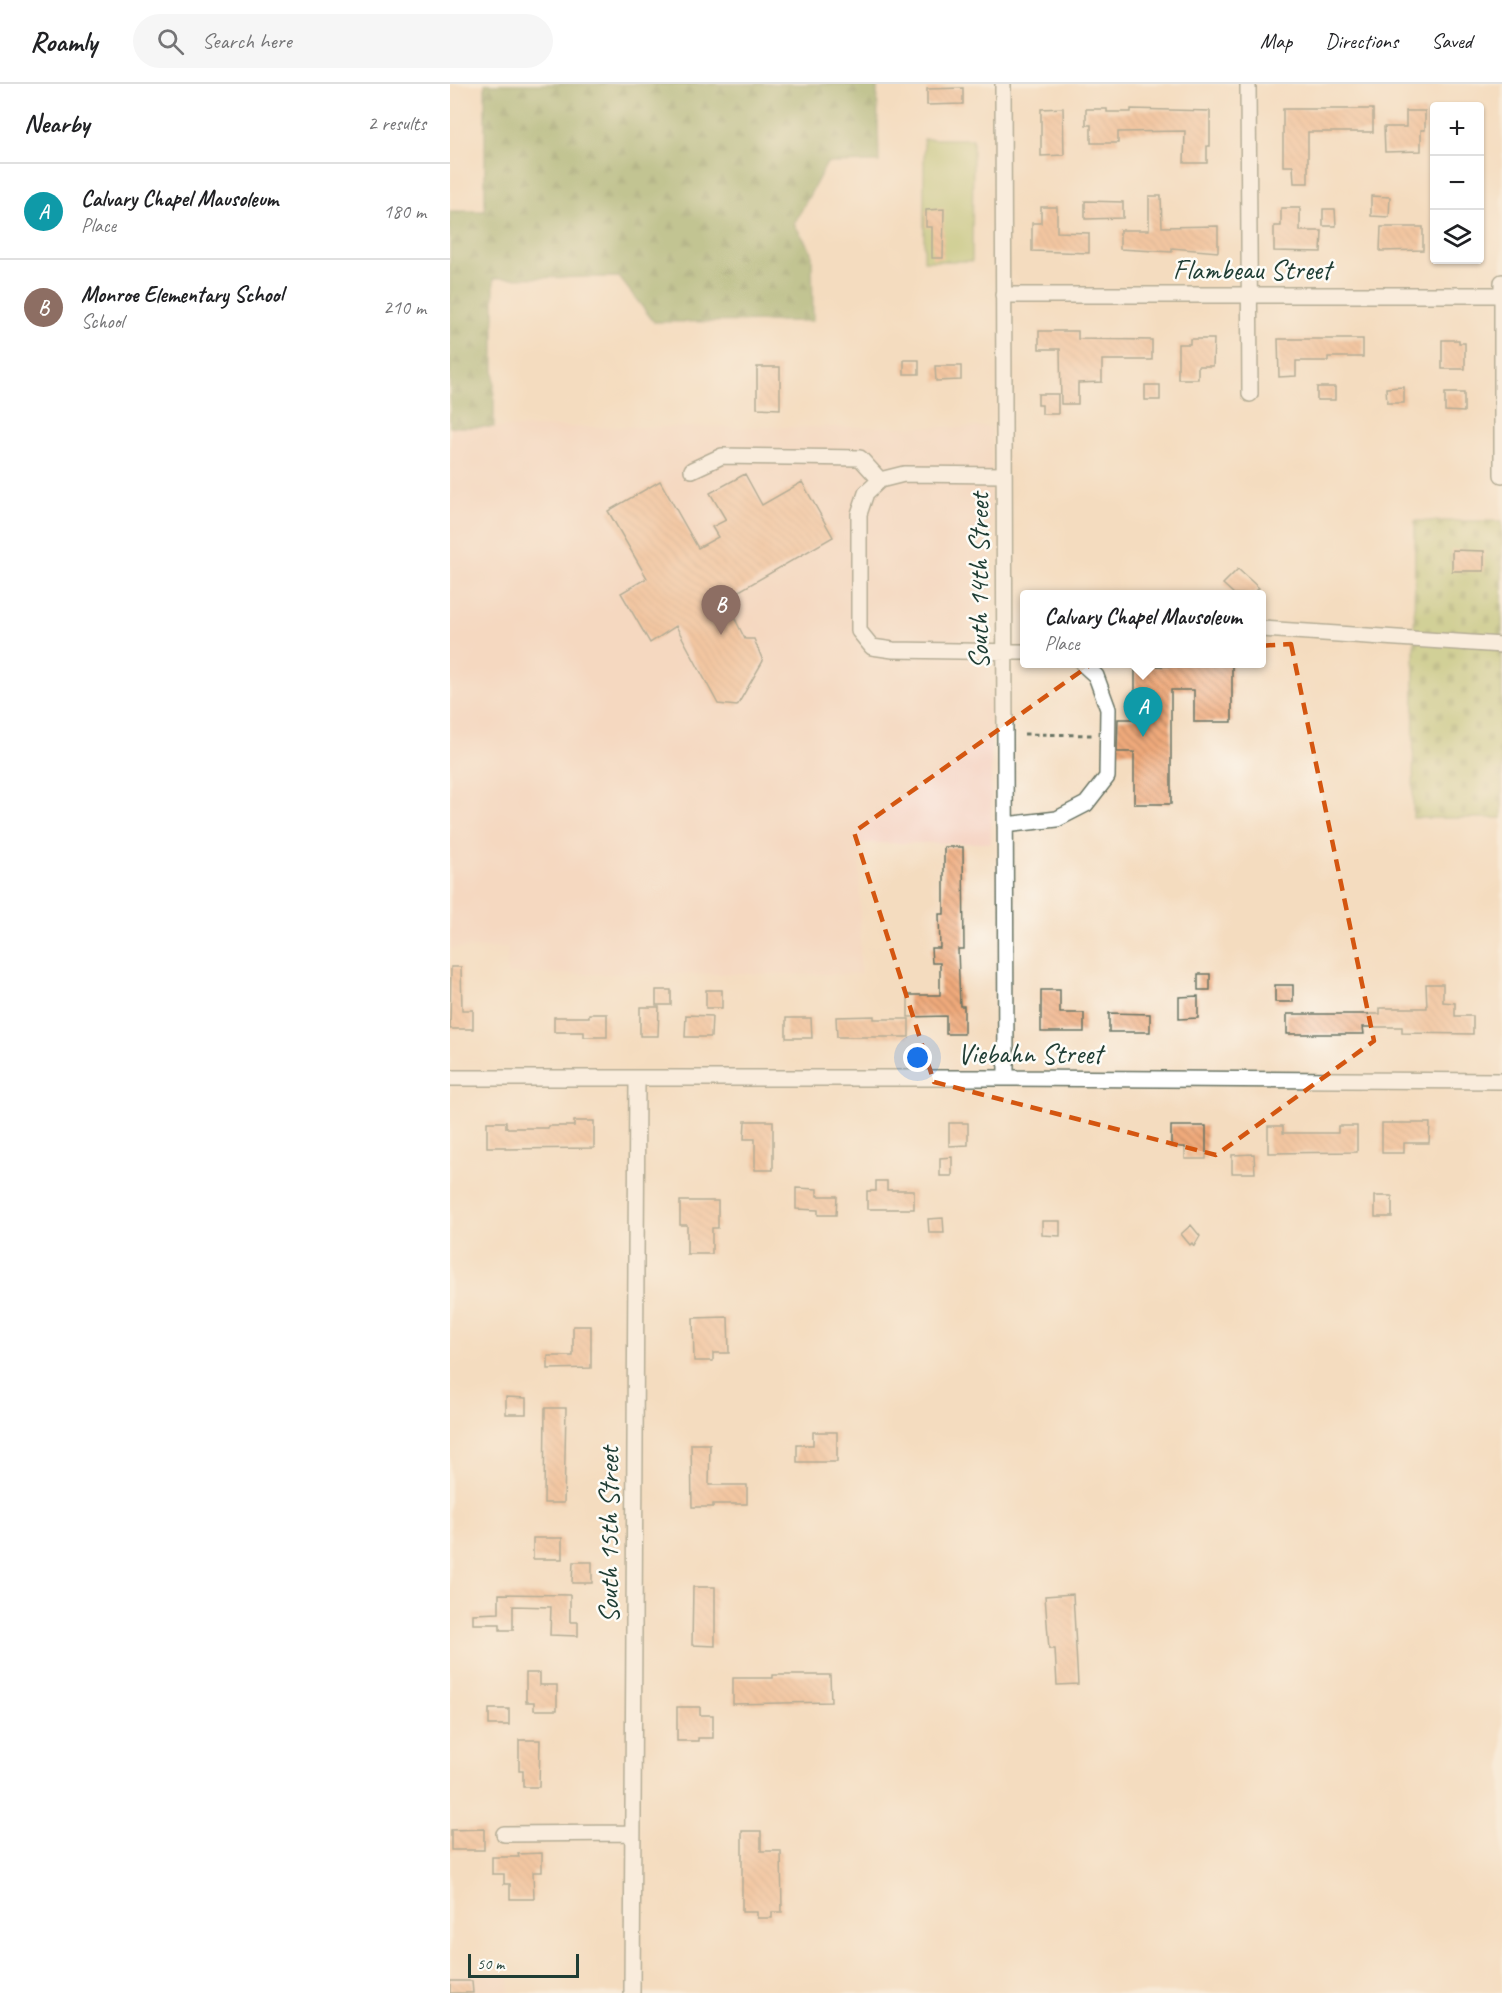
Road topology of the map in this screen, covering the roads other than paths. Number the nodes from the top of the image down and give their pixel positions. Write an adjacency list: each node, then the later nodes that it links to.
1 (1003, 84): 4 (street, South 14th Street)
2 (1248, 84): 5 (street)
3 (1502, 282): 6 (street)
4 (1003, 295): 5 (street, Flambeau Street); 9 (street, South 14th Street)
5 (1248, 295): 6 (street, Flambeau Street); 7 (street)
6 (1502, 295): 10 (street)
7 (1250, 394)
8 (692, 470): 11 (street)
9 (1004, 475): 11 (street); 14 (street, South 14th Street)
10 (1502, 475)
11 (880, 480): 14 (street)
12 (1266, 629): 13 (street)
13 (1502, 645)
14 (1004, 651): 15 (street); 17 (street, South 14th Street)
15 (1020, 652)
16 (1088, 668): 17 (street)
17 (1005, 825): 20 (street, South 14th Street)
18 (450, 1078): 19 (street, Viebahn Street)
19 (637, 1078): 20 (street, Viebahn Street); 22 (street, South 15th Street)
20 (1006, 1078): 21 (street, Viebahn Street)
21 (1502, 1081)
22 (632, 1833): 23 (street); 24 (street, South 15th Street)
23 (504, 1834)
24 (632, 1993)

